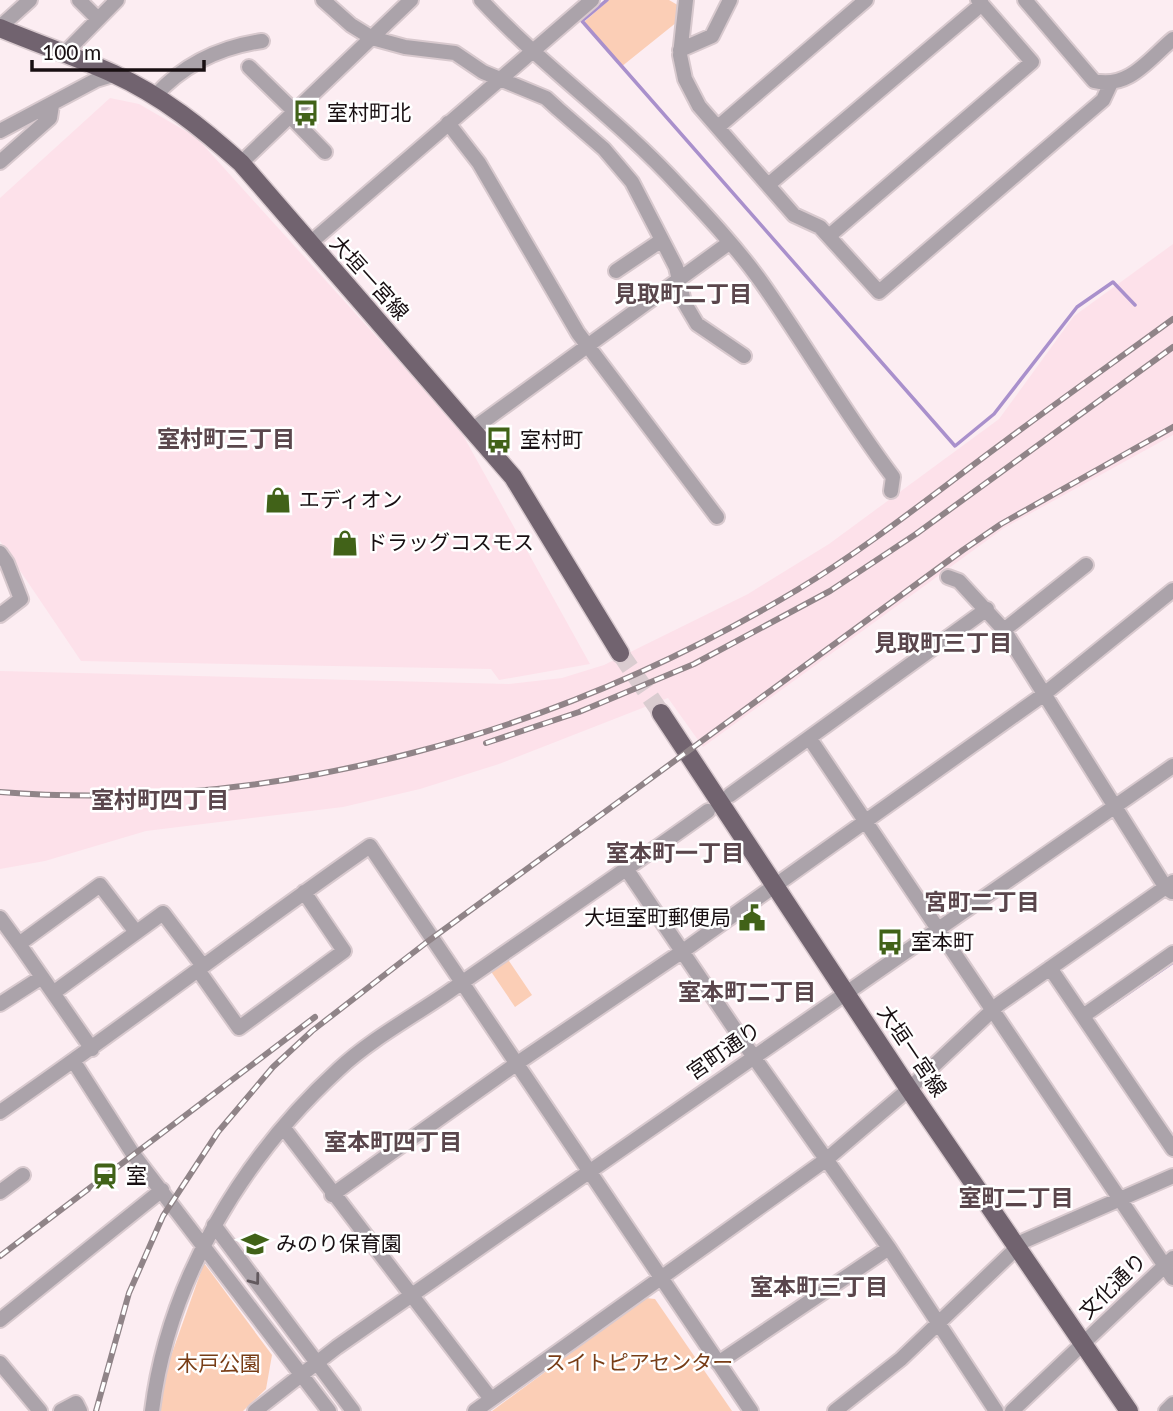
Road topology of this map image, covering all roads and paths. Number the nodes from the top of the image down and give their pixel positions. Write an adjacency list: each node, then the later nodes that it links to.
1 (30, 0): 14 (street)
2 (79, 0): 13 (street)
3 (117, 0): 13 (street)
4 (323, 0): 15 (street)
5 (411, 0): 15 (street)
6 (481, 0): 19 (street)
7 (592, 0): 19 (street)
8 (686, 0): 18 (street)
9 (730, 0): 18 (street)
10 (864, 0): 29 (street)
11 (1025, 0): 24 (street)
12 (980, 2): 34 (street); 35 (street)
13 (98, 19): 20 (street)
14 (0, 28): 20 (main road, 大垣一宮線)
15 (372, 38): 23 (street); 27 (street)
16 (1173, 38): 24 (street)
17 (262, 41): 25 (street)
18 (680, 50): 29 (street)
19 (531, 51): 23 (street); 37 (street)
20 (64, 54): 22 (main road, 大垣一宮線)
21 (249, 67): 27 (street)
22 (116, 74): 25 (main road, 大垣一宮線); 26 (street)
23 (500, 80): 28 (street); 36 (street)
24 (1110, 85): 35 (street)
25 (155, 96): 33 (main road, 大垣一宮線)
26 (52, 105): 30 (street); 32 (street)
27 (292, 114): 31 (street); 33 (street)
28 (449, 123): 38 (street); 41 (street)
29 (718, 127): 34 (street)
30 (0, 131)
31 (325, 152)
32 (0, 162)
33 (241, 163): 38 (main road, 大垣一宮線)
34 (768, 185): 35 (street)
35 (829, 236)
36 (662, 240): 39 (street); 40 (street)
37 (729, 243): 40 (street); 44 (street)
38 (309, 244): 43 (main road, 大垣一宮線)
39 (616, 271)
40 (677, 280): 41 (street); 42 (street)
41 (589, 344): 43 (street); 45 (street)
42 (744, 356)
43 (473, 429): 53 (main road, 大垣一宮線)
44 (891, 491)
45 (717, 517)
46 (0, 553): 51 (street)
47 (1086, 565): 52 (street)
48 (948, 577): 50 (street)
49 (1173, 590): 54 (street)
50 (987, 609): 52 (street); 56 (street)
51 (0, 615)
52 (1004, 630): 54 (street)
53 (620, 653)
54 (1043, 695): 59 (street); 61 (street)
55 (661, 713): 63 (main road, 大垣一宮線)
56 (810, 738): 58 (street); 61 (street)
57 (1173, 766): 59 (street, 宮町通り)
58 (730, 795)
59 (1114, 806): 64 (street); 67 (street, 宮町通り)
60 (708, 811): 62 (street)
61 (864, 821): 63 (street); 67 (street)
62 (627, 870): 70 (street); 75 (street)
63 (773, 886): 70 (street); 77 (main road, 大垣一宮線)
64 (1171, 888): 73 (street)
65 (304, 892): 72 (street); 72 (street); 75 (street)
66 (0, 918): 69 (street)
67 (937, 929): 77 (street, 宮町通り); 79 (street)
68 (136, 932): 69 (street); 72 (street); 76 (street)
69 (19, 944): 74 (street)
70 (683, 951): 82 (street); 84 (street)
71 (1173, 953): 80 (street)
72 (200, 968): 81 (street)
73 (1050, 968): 79 (street); 80 (street)
74 (42, 977): 76 (street); 78 (street)
75 (462, 982): 84 (street); 87 (street)
76 (53, 993): 81 (street)
77 (846, 993): 82 (street, 宮町通り); 85 (main road, 大垣一宮線)
78 (0, 1004)
79 (992, 1011): 85 (street); 96 (street)
80 (1083, 1016): 88 (street)
81 (92, 1049): 83 (street)
82 (753, 1056): 89 (street); 90 (street, 宮町通り)
83 (74, 1062): 86 (street); 93 (street)
84 (516, 1064): 90 (street); 95 (street)
85 (909, 1089): 89 (street); 100 (main road, 大垣一宮線)
86 (0, 1112)
87 (283, 1127): 95 (street); 97 (street)
88 (1173, 1149)
89 (827, 1159): 99 (street); 102 (street)
90 (591, 1171): 102 (street); 103 (street, 宮町通り)
91 (23, 1175): 94 (street)
92 (1173, 1176): 96 (street)
93 (162, 1190): 98 (street); 104 (street)
94 (0, 1192)
95 (332, 1195): 103 (street)
96 (1120, 1199): 100 (street); 101 (street)
97 (214, 1225): 98 (street); 107 (street, one-way to 107)
98 (205, 1245): 110 (street); 117 (street)
99 (890, 1248): 105 (street); 109 (street)
100 (1018, 1248): 105 (street); 106 (main road, 大垣一宮線)
101 (1170, 1267): 106 (street, 文化通り)
102 (661, 1275): 109 (street); 111 (street)
103 (412, 1296): 107 (street, 宮町通り); 111 (street)
104 (0, 1320)
105 (938, 1324): 123 (street); 124 (street)
106 (1082, 1345): 125 (street, 文化通り); 126 (main road, 大垣一宮線)
107 (316, 1362): 110 (street, 宮町通り); 120 (street)
108 (0, 1363): 114 (street)
109 (718, 1363): 122 (street)
110 (301, 1373): 113 (street, 宮町通り); 119 (street)
111 (491, 1399): 121 (street)
112 (1173, 1404): 127 (street)
113 (267, 1405): 118 (street, 宮町通り)
114 (40, 1411)
115 (61, 1411): 116 (street)
116 (80, 1411)
117 (152, 1411)
118 (255, 1411)
119 (328, 1411)
120 (354, 1411)
121 (475, 1411)
122 (751, 1411)
123 (835, 1411)
124 (996, 1411)
125 (1012, 1411)
126 (1129, 1411)
127 (1166, 1411)

